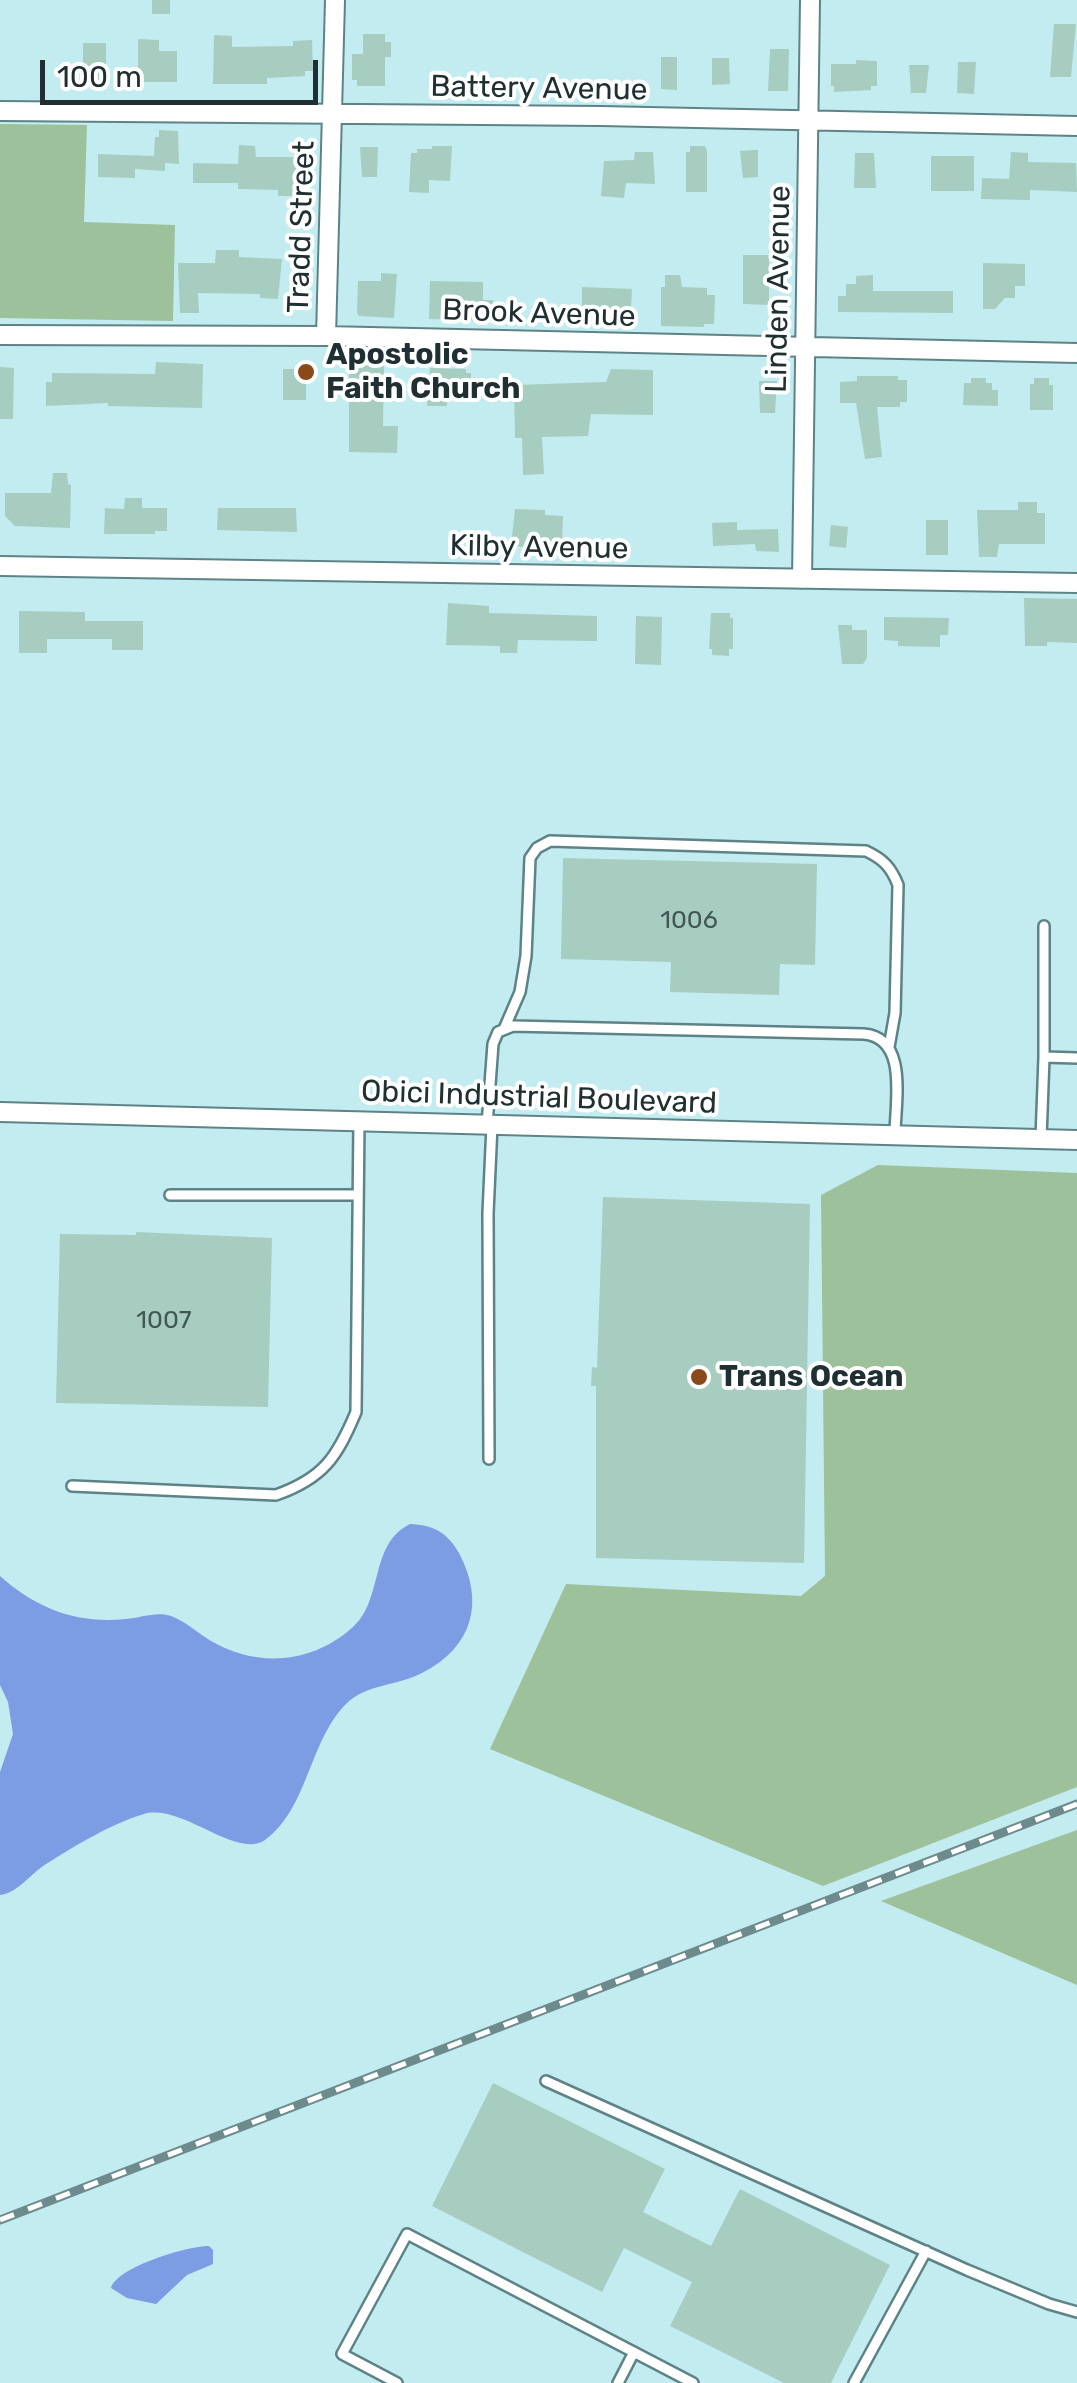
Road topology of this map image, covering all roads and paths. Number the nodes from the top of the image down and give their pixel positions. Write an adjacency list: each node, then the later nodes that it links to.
1 (335, 0): 4 (street, Tradd Street)
2 (810, 0): 5 (street, Linden Avenue)
3 (0, 111): 4 (street, Battery Avenue)
4 (334, 115): 5 (street, Battery Avenue); 8 (street, Tradd Street)
5 (810, 122): 6 (street, Battery Avenue); 9 (street, Linden Avenue)
6 (1077, 126)
7 (0, 335): 8 (street, Brook Avenue)
8 (326, 336): 9 (street, Brook Avenue)
9 (804, 349): 10 (street, Brook Avenue); 12 (street, Linden Avenue)
10 (1077, 353)
11 (0, 566): 12 (street, Kilby Avenue)
12 (802, 579): 13 (street, Kilby Avenue)
13 (1077, 583)
14 (1044, 926): 17 (lane)
15 (504, 1029): 16 (lane); 16 (lane); 21 (lane)
16 (889, 1046): 22 (lane)
17 (1044, 1057): 18 (lane); 23 (lane)
18 (1077, 1058)
19 (0, 1112): 20 (street, Obici Industrial Boulevard)
20 (359, 1121): 21 (street, Obici Industrial Boulevard); 26 (lane)
21 (489, 1125): 22 (street, Obici Industrial Boulevard); 27 (lane)
22 (895, 1135): 23 (street, Obici Industrial Boulevard)
23 (1042, 1139): 24 (street, Obici Industrial Boulevard)
24 (1077, 1140)
25 (170, 1195): 26 (lane)
26 (358, 1195): 28 (lane)
27 (488, 1459)
28 (72, 1486)
29 (546, 2081): 30 (lane)
30 (926, 2252): 31 (lane); 36 (lane)
31 (1077, 2312)
32 (634, 2352): 33 (lane); 34 (lane); 35 (lane)
33 (397, 2383)
34 (618, 2383)
35 (694, 2383)
36 (854, 2383)

